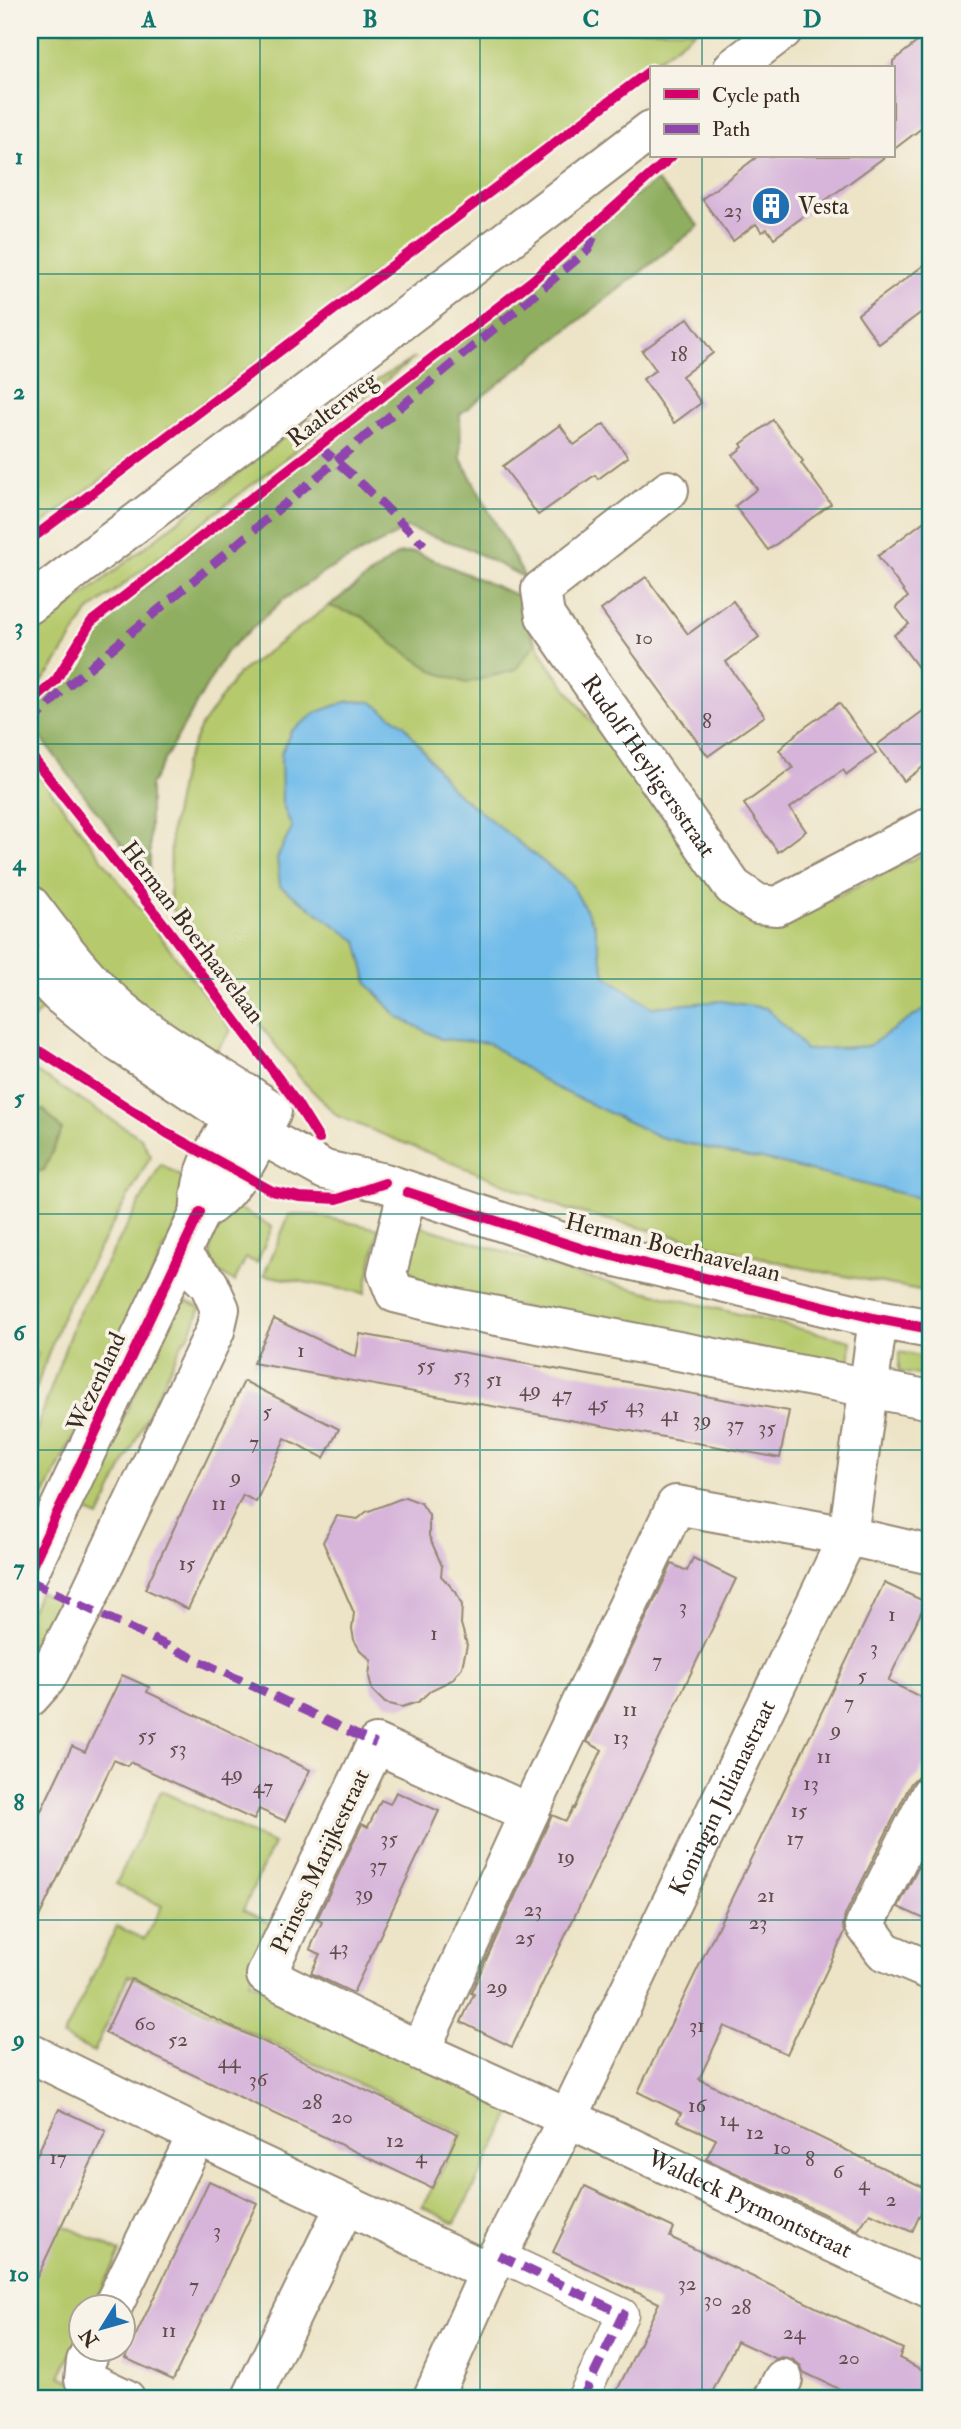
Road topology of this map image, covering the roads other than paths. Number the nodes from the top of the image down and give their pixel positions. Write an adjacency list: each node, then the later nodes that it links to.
1 (783, 30): 2 (street)
2 (736, 66)
3 (650, 131): 5 (street, Raalterweg)
4 (669, 490): 6 (street, Rudolf Heyligersstraat)
5 (30, 604)
6 (931, 826)
7 (30, 905): 9 (street, Herman Boerhaavelaan)
8 (30, 964): 9 (street, Herman Boerhaavelaan)
9 (254, 1115): 10 (street, Herman Boerhaavelaan); 11 (street, Wezenland)
10 (396, 1188): 12 (street, Herman Boerhaavelaan); 14 (street)
11 (179, 1255): 18 (street, Wezenland); 19 (street)
12 (878, 1319): 13 (street, Herman Boerhaavelaan); 14 (street, Koningin Julianastraat)
13 (931, 1329)
14 (869, 1389): 15 (street); 16 (street, Koningin Julianastraat)
15 (931, 1400)
16 (848, 1536): 17 (street); 21 (street); 25 (street, Koningin Julianastraat)
17 (931, 1555)
18 (30, 1570)
19 (30, 1697)
20 (930, 1799): 22 (street)
21 (529, 1813): 23 (street); 23 (street, Prinses Marijkestraat)
22 (931, 1971)
23 (420, 2051): 25 (street, Prinses Marijkestraat)
24 (30, 2053): 26 (street)
25 (568, 2118): 28 (street, Koningin Julianastraat); 29 (street, Waldeck Pyrmontstraat)
26 (197, 2135): 27 (street); 30 (street)
27 (345, 2206): 28 (street); 33 (street)
28 (494, 2264): 34 (street, Koningin Julianastraat); 35 (street)
29 (927, 2276)
30 (120, 2292)
31 (86, 2362): 32 (street)
32 (126, 2399)
33 (251, 2399)
34 (432, 2399)
35 (582, 2399)

